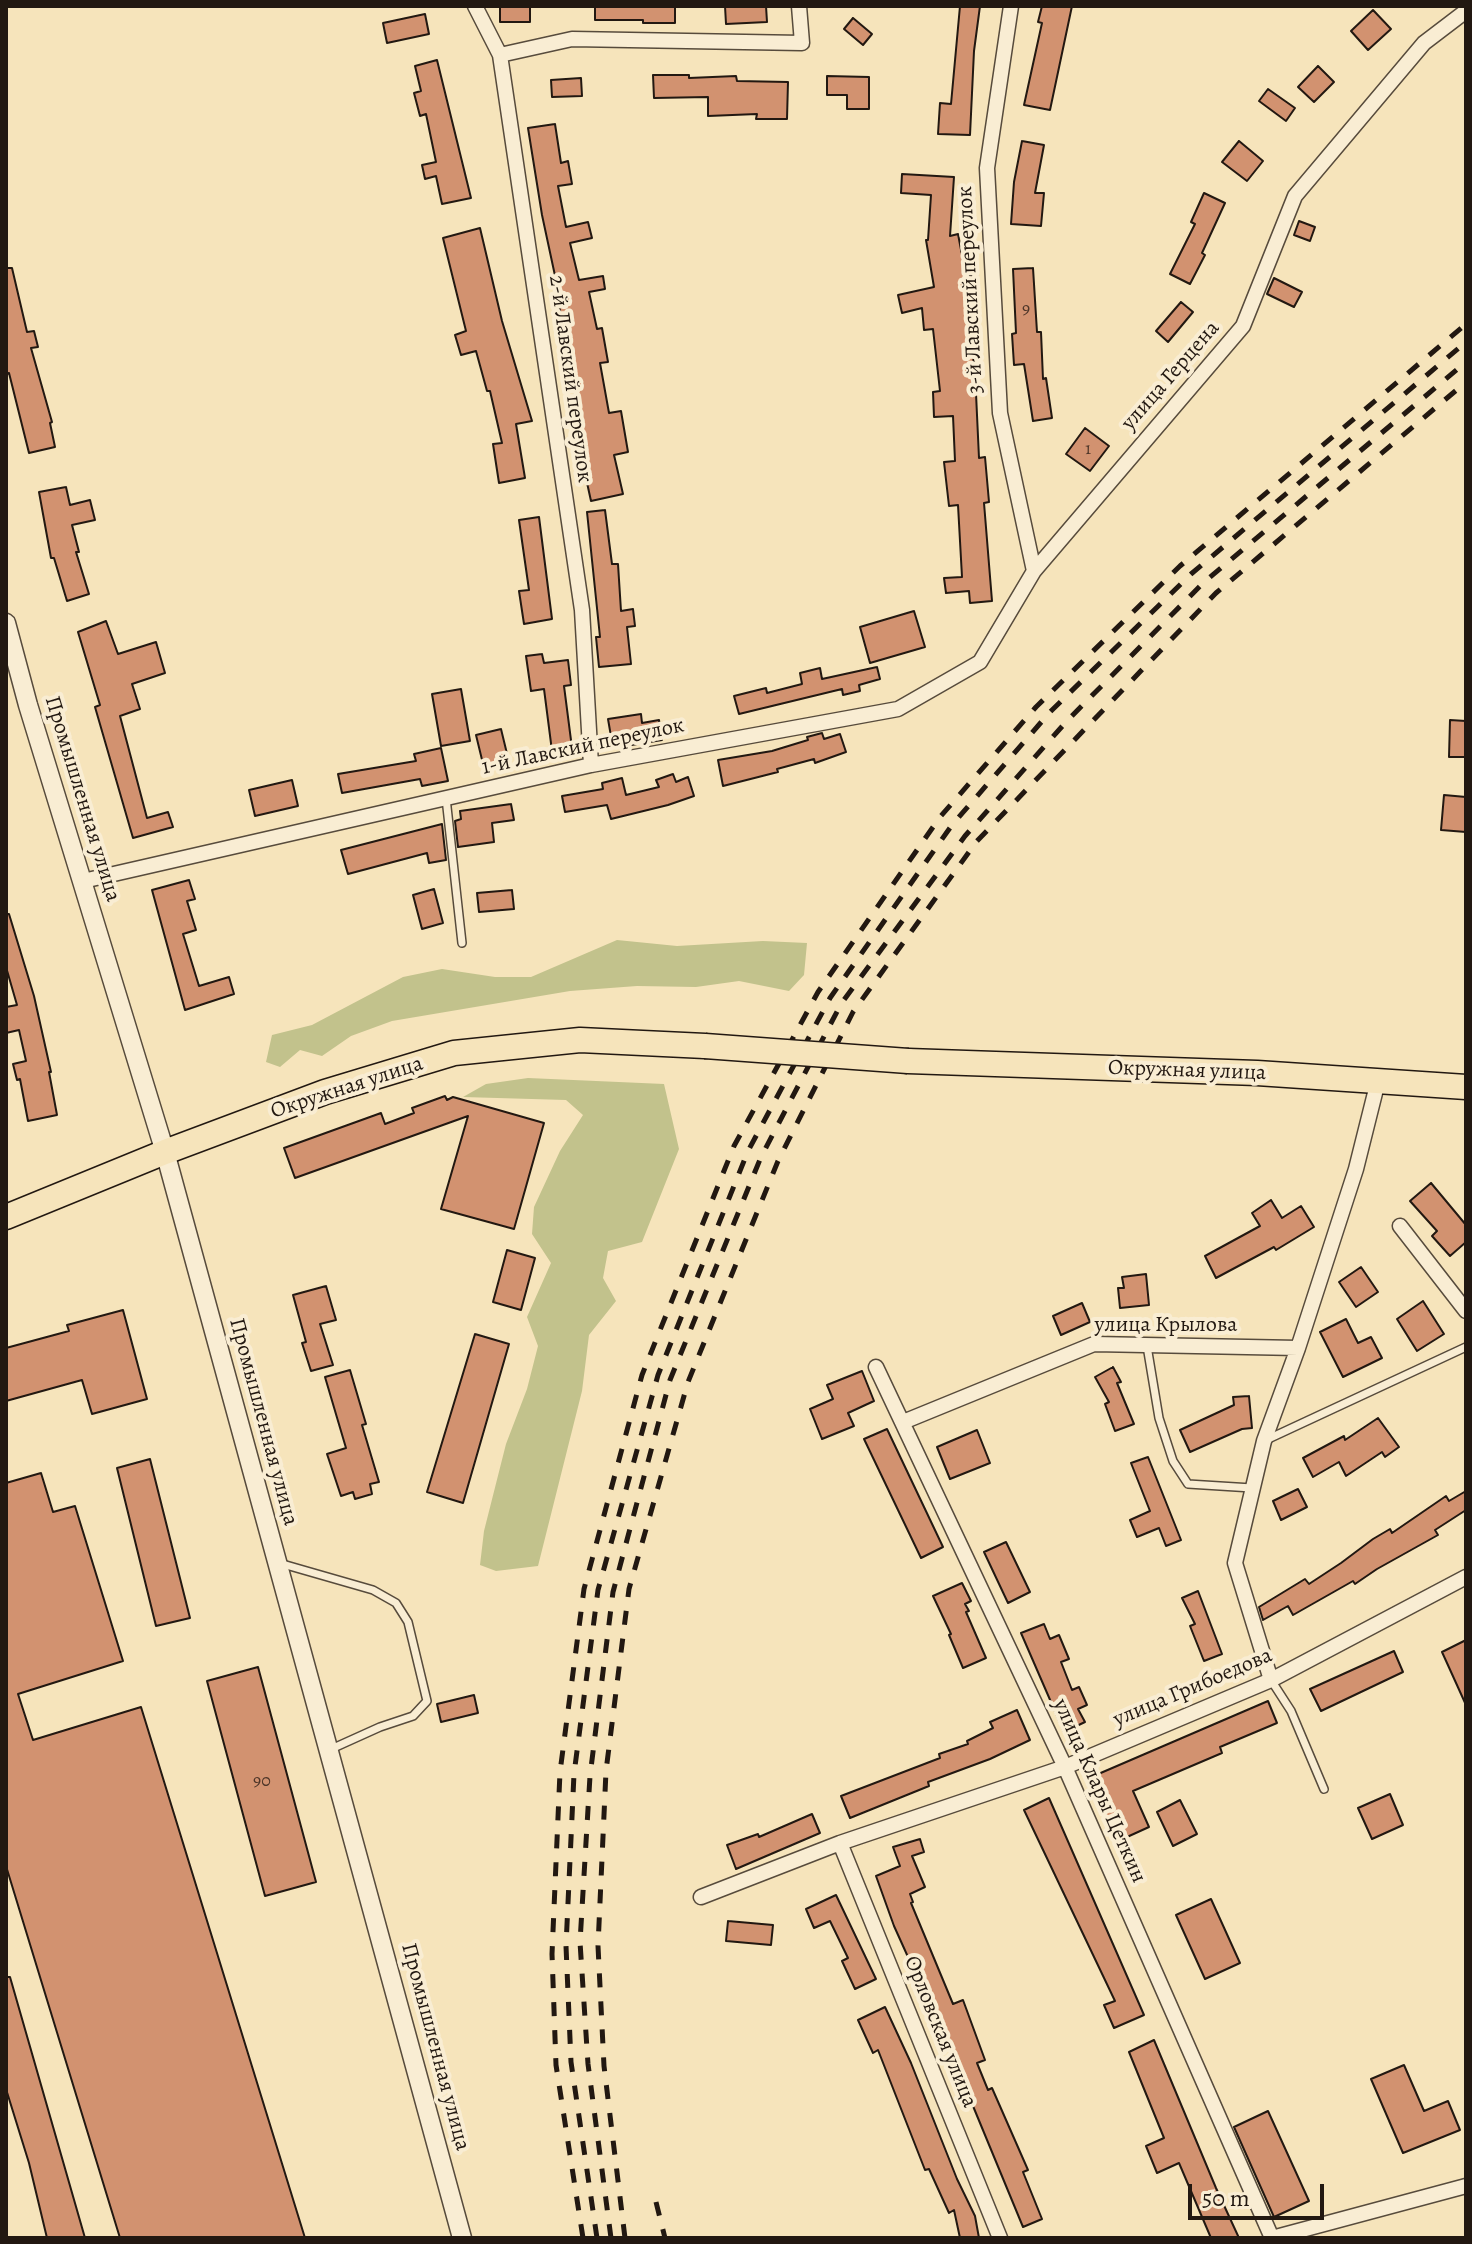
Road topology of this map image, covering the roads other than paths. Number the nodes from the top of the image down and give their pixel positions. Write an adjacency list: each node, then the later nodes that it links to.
1 (475, 6): 5 (street, 2-й Лавский переулок)
2 (799, 6): 5 (street)
3 (1011, 6): 6 (street, 3-й Лавский переулок)
4 (1466, 11): 6 (street, улица Герцена)
5 (500, 55): 8 (street, 2-й Лавский переулок)
6 (1034, 571): 8 (street, 1-й Лавский переулок)
7 (6, 623): 10 (street, Промышленная улица)
8 (591, 765): 9 (street, 1-й Лавский переулок)
9 (446, 798): 10 (street, 1-й Лавский переулок); 11 (lane)
10 (83, 881): 14 (street, Промышленная улица)
11 (462, 943)
12 (1378, 1081): 13 (highway, Окружная улица); 14 (highway, Окружная улица, bridge); 20 (street)
13 (1466, 1087)
14 (165, 1152): 15 (highway, Окружная улица); 25 (street, Промышленная улица)
15 (6, 1217)
16 (1400, 1226): 17 (street)
17 (1466, 1311)
18 (1147, 1346): 20 (street, улица Крылова); 22 (street, улица Крылова); 24 (lane)
19 (1466, 1347): 23 (lane)
20 (1298, 1348): 23 (street)
21 (876, 1367): 22 (street, улица Клары Цеткин)
22 (903, 1422): 29 (street, улица Клары Цеткин)
23 (1264, 1441): 24 (street)
24 (1253, 1488): 27 (street)
25 (277, 1563): 28 (street, Промышленная улица); 28 (lane)
26 (1466, 1577): 27 (street, улица Грибоедова)
27 (1271, 1680): 29 (street, улица Грибоедова); 30 (lane)
28 (328, 1751): 34 (street, Промышленная улица)
29 (1065, 1767): 31 (street, улица Грибоедова); 36 (street, улица Клары Цеткин)
30 (1324, 1789)
31 (840, 1843): 32 (street, улица Грибоедова); 35 (street, Орловская улица)
32 (701, 1897)
33 (1466, 2186): 36 (street)
34 (462, 2238)
35 (1000, 2238)
36 (1272, 2238)

